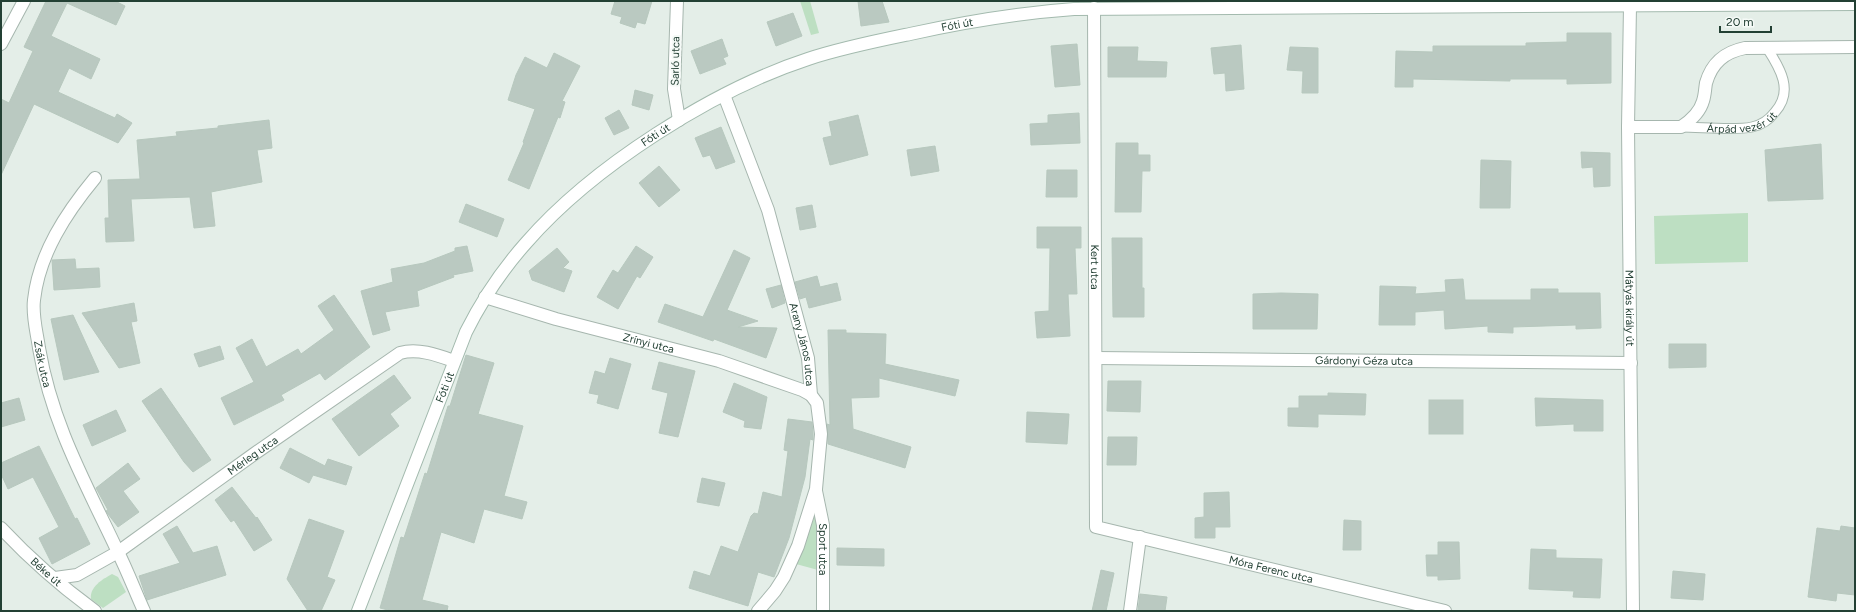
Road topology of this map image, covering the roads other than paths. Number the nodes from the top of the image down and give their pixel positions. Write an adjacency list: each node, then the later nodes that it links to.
1 (24, 1): 7 (street)
2 (677, 1): 11 (street, Sarló utca)
3 (1855, 4): 5 (street, Fóti út)
4 (1075, 5): 6 (street, Fóti út); 10 (street, Fóti út)
5 (1630, 6): 6 (street, Fóti út); 12 (street, Mátyás király út)
6 (1094, 8): 16 (street, Kert utca)
7 (1, 44)
8 (1855, 47): 9 (street, Árpád vezér út)
9 (1767, 48): 13 (street, Árpád vezér út); 13 (lane, Árpád vezér út)
10 (724, 95): 11 (street, Fóti út); 19 (street, Arany János utca)
11 (679, 120): 15 (street, Fóti út)
12 (1628, 127): 13 (street, Árpád vezér út); 18 (street, Mátyás király út)
13 (1682, 127)
14 (95, 178): 24 (street, Zsák utca)
15 (484, 297): 17 (street, Fóti út); 19 (street, Zrínyi utca)
16 (1096, 358): 18 (street, Gárdonyi Géza utca); 21 (street, Kert utca)
17 (454, 361): 24 (street, Mérleg utca); 28 (street, Fóti út)
18 (1631, 363): 33 (street, Mátyás király út)
19 (811, 395): 20 (street, Arany János utca)
20 (816, 489): 29 (street, Arany János utca); 30 (street, Sport utca)
21 (1096, 527): 23 (street, Móra Ferenc utca)
22 (1, 528): 25 (street, Béke út)
23 (1140, 537): 31 (street); 32 (street, Móra Ferenc utca)
24 (118, 552): 25 (street, Mérleg utca); 27 (street)
25 (54, 578): 26 (street, Béke út)
26 (95, 611)
27 (144, 611)
28 (358, 611)
29 (758, 611)
30 (824, 611)
31 (1130, 611)
32 (1446, 611)
33 (1633, 611)

